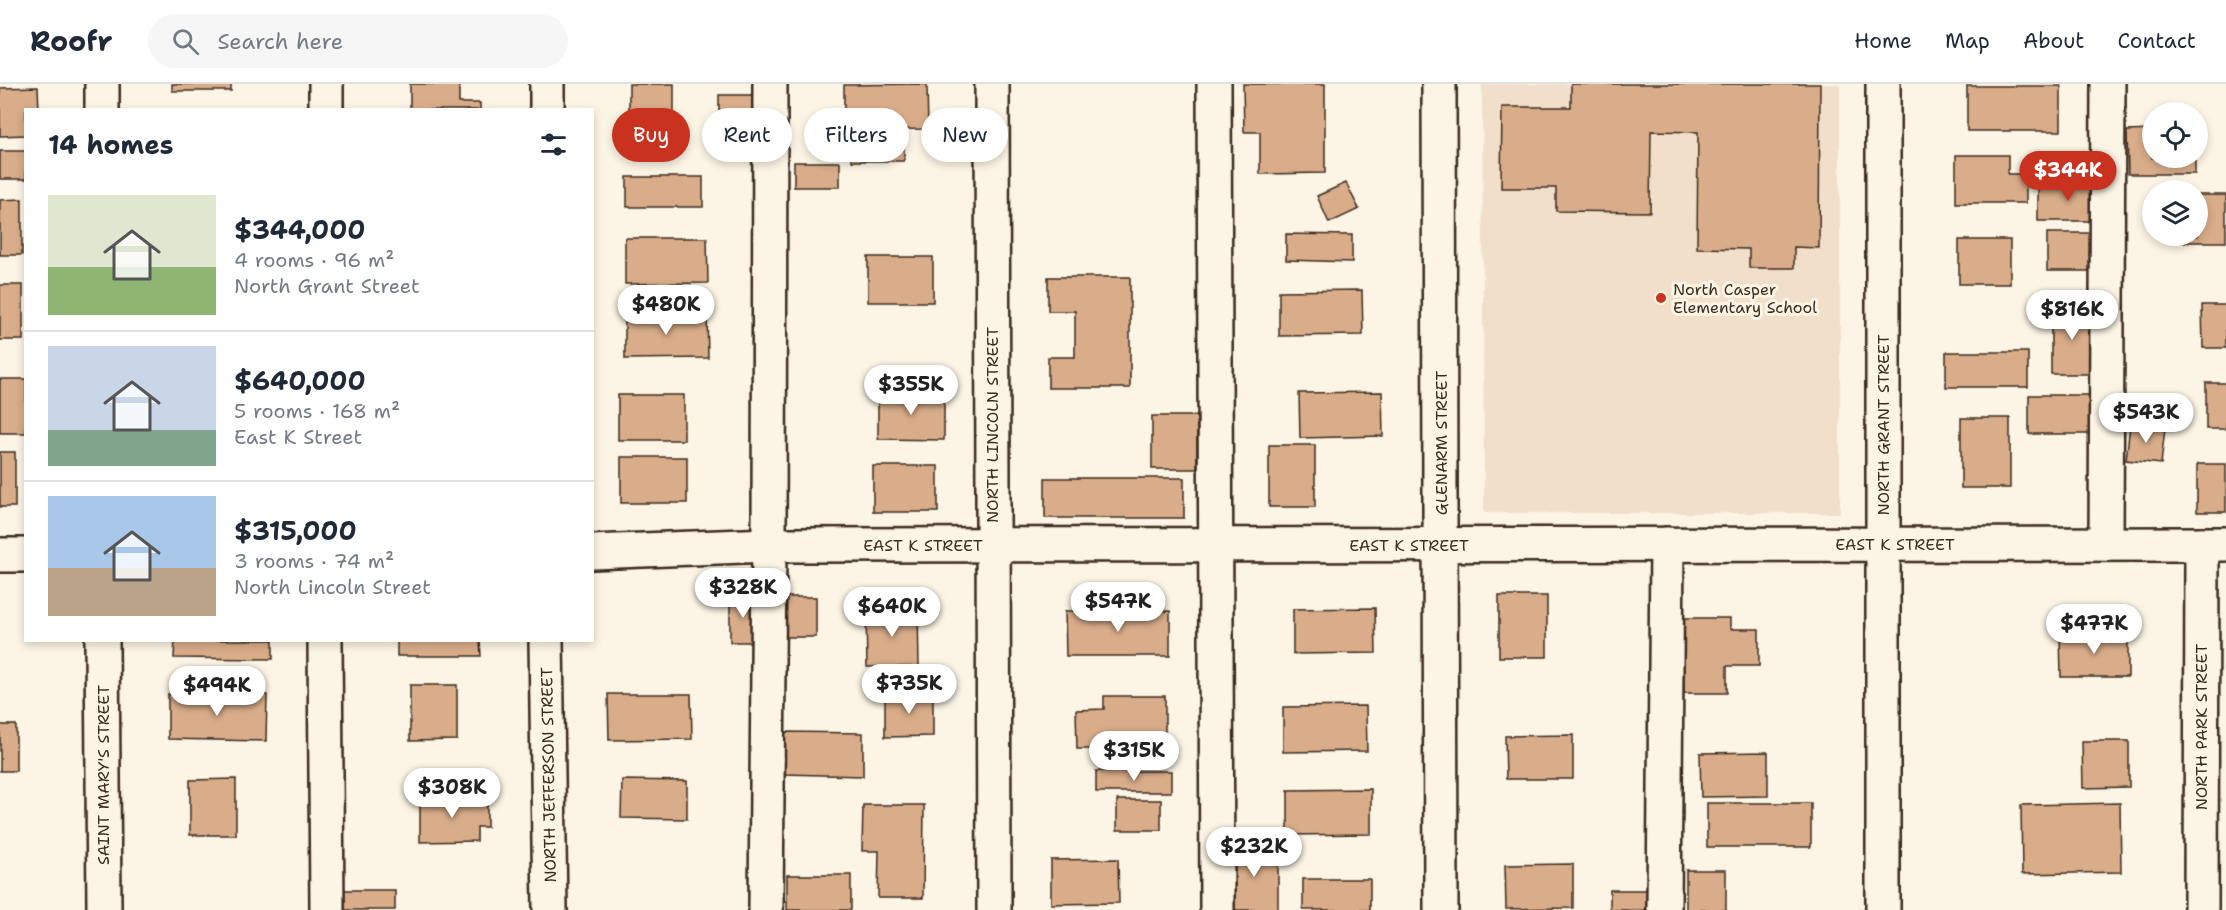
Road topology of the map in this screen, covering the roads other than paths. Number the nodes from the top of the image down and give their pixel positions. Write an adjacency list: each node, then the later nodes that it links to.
1 (102, 84): 10 (street)
2 (326, 84): 11 (street)
3 (547, 84): 12 (street)
4 (770, 84): 17 (street)
5 (992, 84): 18 (street, NORTH LINCOLN STREET)
6 (1214, 84): 19 (street)
7 (1439, 84): 20 (street, GLENARM STREET)
8 (1883, 84): 14 (street, NORTH GRANT STREET)
9 (2108, 84): 15 (street)
10 (102, 108)
11 (326, 108)
12 (547, 108)
13 (1667, 544): 14 (street, EAST K STREET); 20 (street, EAST K STREET); 34 (street)
14 (1884, 544): 15 (street, EAST K STREET); 35 (street, NORTH GRANT STREET)
15 (2106, 544): 16 (street, EAST K STREET)
16 (2214, 544): 36 (street, NORTH PARK STREET)
17 (770, 545): 18 (street, EAST K STREET); 21 (street, EAST K STREET); 30 (street)
18 (992, 545): 19 (street, EAST K STREET); 31 (street, NORTH LINCOLN STREET)
19 (1216, 545): 20 (street, EAST K STREET); 32 (street)
20 (1441, 545): 33 (street, GLENARM STREET)
21 (594, 552)
22 (0, 555): 23 (street)
23 (24, 555)
24 (102, 642): 27 (street, SAINT MARY'S STREET)
25 (325, 642): 28 (street)
26 (546, 642): 29 (street, NORTH JEFFERSON STREET)
27 (104, 910)
28 (327, 910)
29 (550, 910)
30 (766, 910)
31 (994, 910)
32 (1217, 910)
33 (1441, 910)
34 (1664, 910)
35 (1883, 910)
36 (2200, 910)

